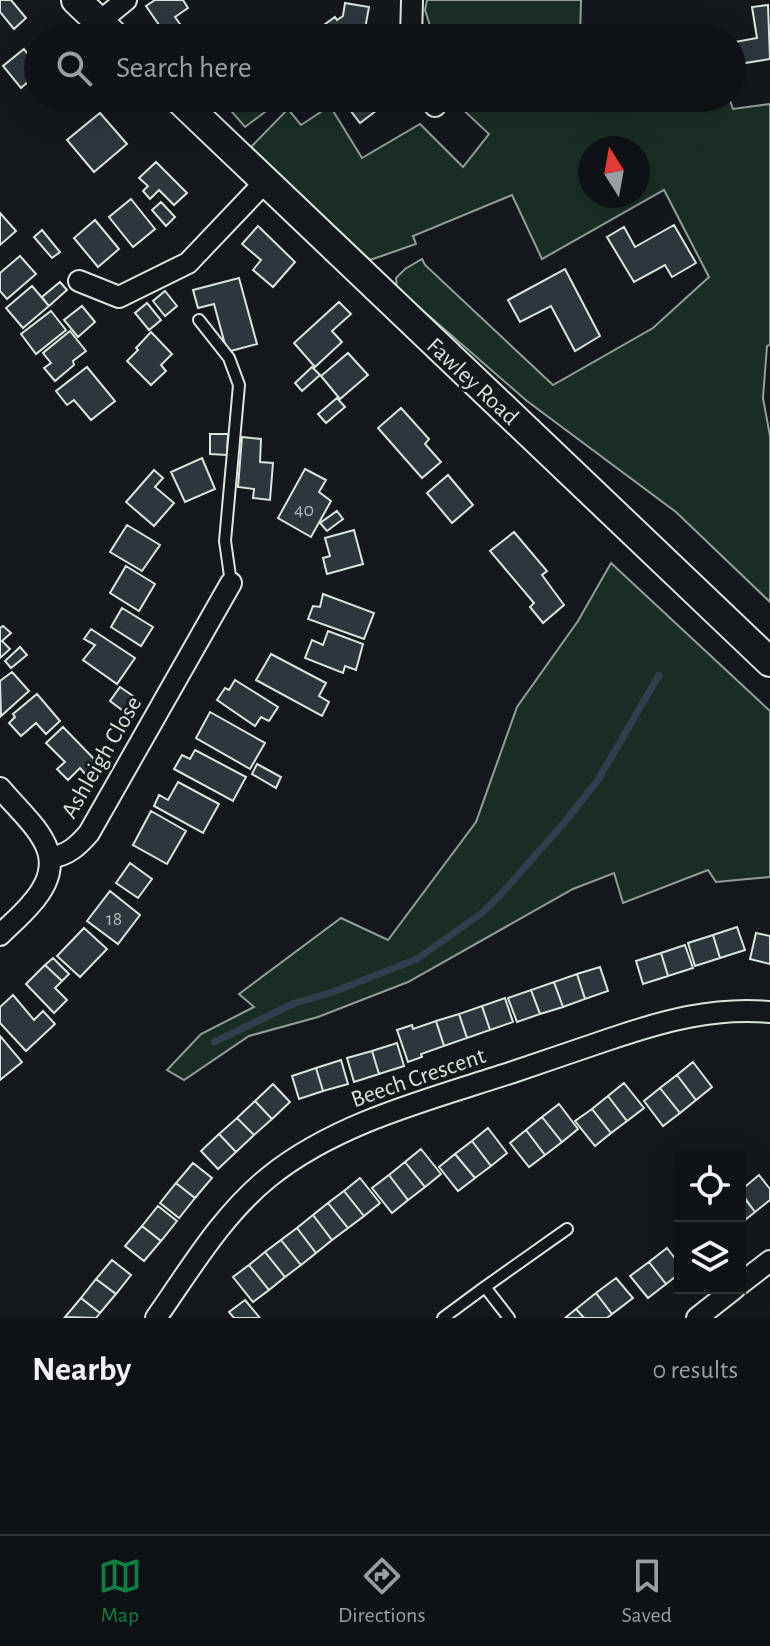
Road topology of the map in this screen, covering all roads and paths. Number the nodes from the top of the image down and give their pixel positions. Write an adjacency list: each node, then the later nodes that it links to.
1 (76, 0): 4 (street)
2 (126, 0): 5 (street)
3 (412, 0): 6 (street)
4 (101, 24)
5 (111, 24)
6 (411, 24)
7 (192, 112): 8 (street, Fawley Road)
8 (265, 182): 9 (street); 12 (street, Fawley Road)
9 (79, 281)
10 (199, 320): 11 (lane)
11 (231, 583): 14 (street, Ashleigh Close)
12 (770, 662)
13 (0, 788): 14 (street)
14 (50, 858): 15 (street)
15 (0, 935)
16 (770, 1012): 22 (street, Beech Crescent)
17 (567, 1229): 20 (lane)
18 (770, 1261): 19 (street)
19 (746, 1280)
20 (485, 1287): 23 (lane); 24 (lane)
21 (728, 1294): 25 (street)
22 (157, 1318)
23 (443, 1318)
24 (509, 1318)
25 (697, 1318)

